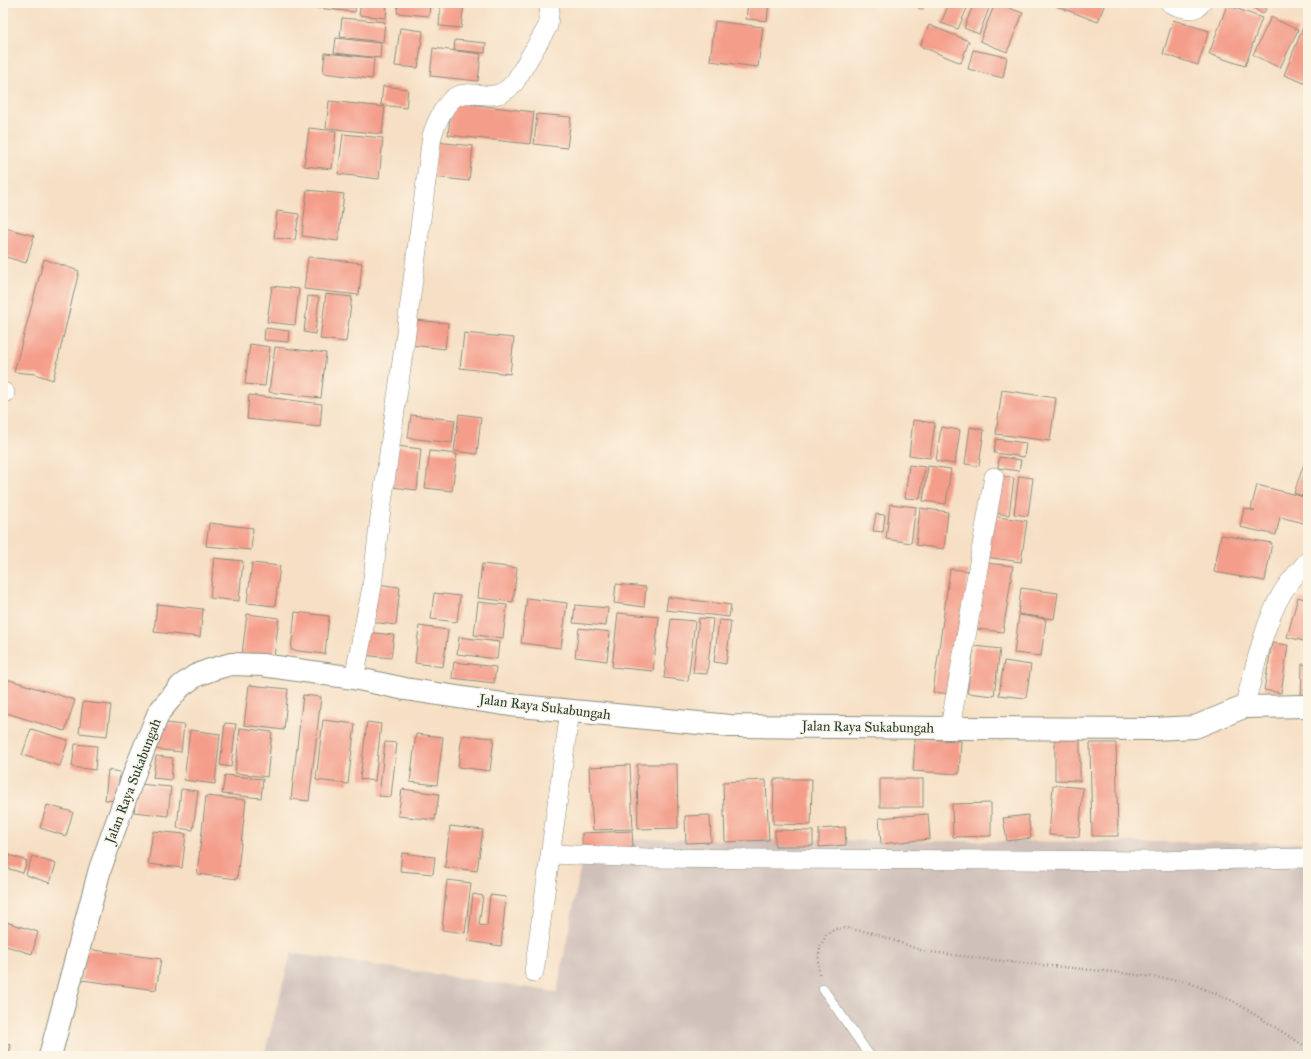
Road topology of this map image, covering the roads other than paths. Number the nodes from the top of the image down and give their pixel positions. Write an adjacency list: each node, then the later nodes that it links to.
1 (550, 3): 6 (street)
2 (1170, 3): 3 (street)
3 (1201, 3)
4 (994, 477): 10 (street)
5 (1308, 561): 8 (street)
6 (354, 678): 9 (street, Jalan Raya Sukabungah); 15 (street, Jalan Raya Sukabungah)
7 (1308, 706): 8 (street, Jalan Raya Sukabungah)
8 (1244, 707): 10 (street, Jalan Raya Sukabungah)
9 (570, 711): 10 (street, Jalan Raya Sukabungah); 11 (street)
10 (950, 728)
11 (552, 854): 12 (street); 13 (street)
12 (1308, 858)
13 (534, 972)
14 (823, 989): 16 (lane)
15 (50, 1056)
16 (870, 1056)

